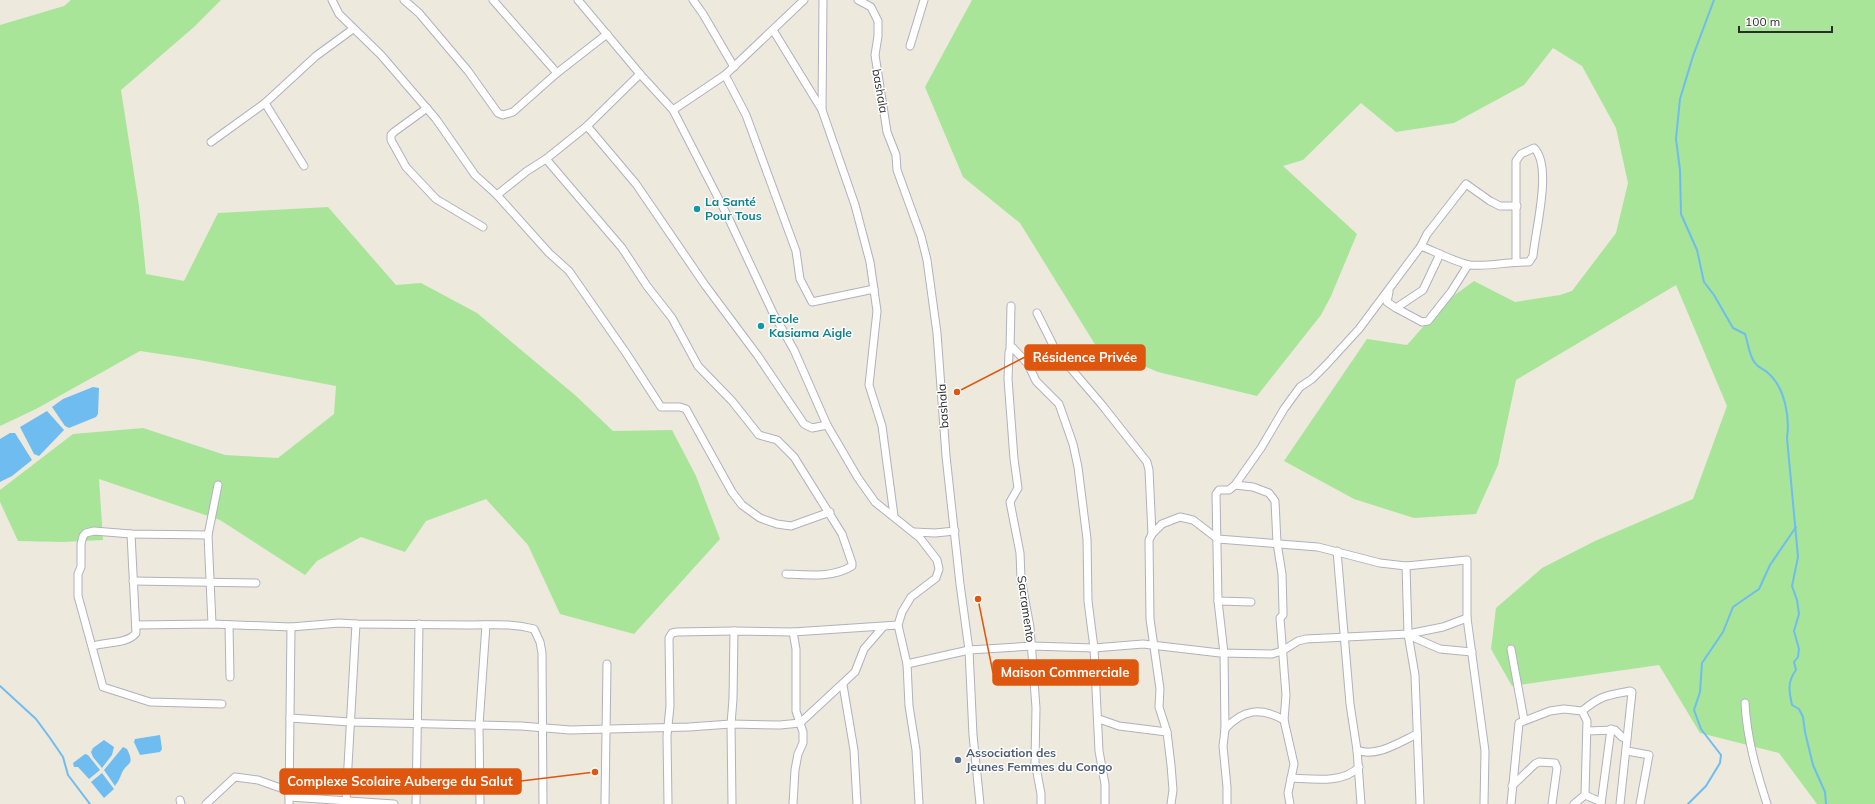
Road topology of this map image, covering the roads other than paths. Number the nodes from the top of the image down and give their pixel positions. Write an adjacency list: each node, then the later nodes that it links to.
1 (332, 0): 10 (street)
2 (404, 0): 15 (street)
3 (493, 0): 15 (street)
4 (578, 0): 12 (street)
5 (692, 0): 14 (street)
6 (823, 0): 21 (street)
7 (858, 0): 44 (street, bashala)
8 (924, 0): 13 (street)
9 (803, 1): 11 (street)
10 (354, 29): 18 (street); 19 (street)
11 (773, 30): 14 (street); 21 (street)
12 (607, 34): 15 (street); 16 (street)
13 (910, 46)
14 (734, 67): 17 (street)
15 (557, 73)
16 (640, 74): 20 (street); 22 (street)
17 (725, 75): 20 (street); 34 (street)
18 (265, 103): 23 (street); 25 (street)
19 (427, 108): 26 (street); 28 (street)
20 (672, 110): 39 (street)
21 (822, 110): 34 (street)
22 (587, 126): 24 (street); 39 (street)
23 (210, 142)
24 (546, 159): 26 (street); 42 (street)
25 (304, 166)
26 (497, 195): 42 (street)
27 (1517, 206): 29 (street); 31 (street); 31 (street)
28 (483, 227)
29 (1421, 246): 30 (street); 33 (street)
30 (1440, 254): 32 (street); 36 (street)
31 (1516, 261): 32 (street)
32 (1468, 265): 36 (street)
33 (1390, 288): 36 (street); 41 (street)
34 (874, 289): 43 (street)
35 (1011, 306): 38 (street)
36 (1396, 308)
37 (1036, 313): 47 (street)
38 (1010, 349): 74 (street, Sacramento); 76 (street)
39 (827, 425): 43 (street)
40 (218, 485): 48 (street)
41 (1235, 485): 49 (street); 50 (street)
42 (830, 512): 53 (street)
43 (894, 516): 45 (street)
44 (954, 531): 45 (street); 78 (street, bashala)
45 (914, 532): 66 (street)
46 (131, 534): 48 (street); 54 (street); 73 (street)
47 (1152, 534): 49 (street); 75 (street)
48 (208, 535): 55 (street)
49 (1218, 539): 50 (street); 57 (street)
50 (1277, 543): 51 (street); 79 (street)
51 (1337, 550): 52 (street); 72 (street)
52 (1406, 566): 59 (street); 71 (street)
53 (786, 574)
54 (132, 581): 55 (street); 63 (street)
55 (210, 583): 56 (street); 60 (street)
56 (256, 583)
57 (1218, 601): 58 (street); 81 (street)
58 (1251, 602)
59 (1467, 618): 71 (street); 80 (street)
60 (212, 624): 63 (street); 64 (street)
61 (356, 624): 62 (street); 67 (street); 93 (street)
62 (420, 624): 65 (street); 94 (street)
63 (136, 625): 73 (street)
64 (229, 625): 67 (street); 84 (street)
65 (486, 625): 97 (street); 99 (street)
66 (898, 625): 68 (street); 83 (street)
67 (291, 627): 89 (street)
68 (883, 627): 70 (street); 85 (street)
69 (734, 631): 70 (street); 96 (street); 98 (street)
70 (793, 632): 95 (street)
71 (1408, 634): 72 (street); 80 (street); 105 (street)
72 (1344, 637): 79 (street); 107 (street)
73 (93, 646): 87 (street)
74 (1032, 646): 76 (street); 78 (street); 129 (street, Sacramento)
75 (1153, 646): 76 (street); 81 (street); 104 (street)
76 (1094, 648): 90 (street)
77 (1511, 649): 92 (street)
78 (969, 650): 83 (street); 128 (street, bashala)
79 (1282, 651): 81 (street); 91 (street)
80 (1472, 652): 136 (street)
81 (1224, 653): 100 (street)
82 (607, 664): 102 (street)
83 (907, 664): 127 (street)
84 (230, 677)
85 (843, 685): 95 (street); 126 (street)
86 (1745, 703): 142 (street)
87 (222, 704)
88 (1582, 711): 92 (street); 103 (street); 106 (street)
89 (290, 718): 93 (street); 113 (street)
90 (1098, 719): 104 (street); 130 (street)
91 (1284, 720): 100 (street); 110 (street)
92 (1524, 720): 111 (street)
93 (350, 722): 94 (street); 114 (street)
94 (417, 723): 97 (street); 119 (street)
95 (800, 723): 96 (street); 125 (street)
96 (731, 724): 98 (street); 124 (street)
97 (478, 725): 99 (street); 120 (street)
98 (667, 727): 102 (street); 123 (street)
99 (543, 729): 102 (street); 121 (street)
100 (1225, 729): 132 (street)
101 (1611, 729): 103 (street); 106 (street); 116 (street)
102 (606, 730): 122 (street)
103 (1587, 731): 112 (street)
104 (1167, 732): 131 (street)
105 (1417, 734): 107 (street); 135 (street)
106 (1627, 738): 108 (street)
107 (1357, 750): 109 (street)
108 (1627, 751): 140 (street); 141 (street)
109 (1358, 767): 110 (street); 134 (street)
110 (1291, 778): 133 (street)
111 (1512, 787): 137 (street); 138 (street)
112 (1585, 795): 116 (street); 139 (street)
113 (289, 797): 114 (street); 117 (street)
114 (346, 801): 115 (street)
115 (357, 803): 118 (street)
116 (1601, 803)
117 (206, 804)
118 (394, 804)
119 (416, 804)
120 (480, 804)
121 (543, 804)
122 (605, 804)
123 (668, 804)
124 (732, 804)
125 (793, 804)
126 (857, 804)
127 (919, 804)
128 (980, 804)
129 (1041, 804)
130 (1105, 804)
131 (1170, 804)
132 (1227, 804)
133 (1290, 804)
134 (1361, 804)
135 (1420, 804)
136 (1484, 804)
137 (1511, 804)
138 (1552, 804)
139 (1574, 804)
140 (1620, 804)
141 (1640, 804)
142 (1767, 804)

